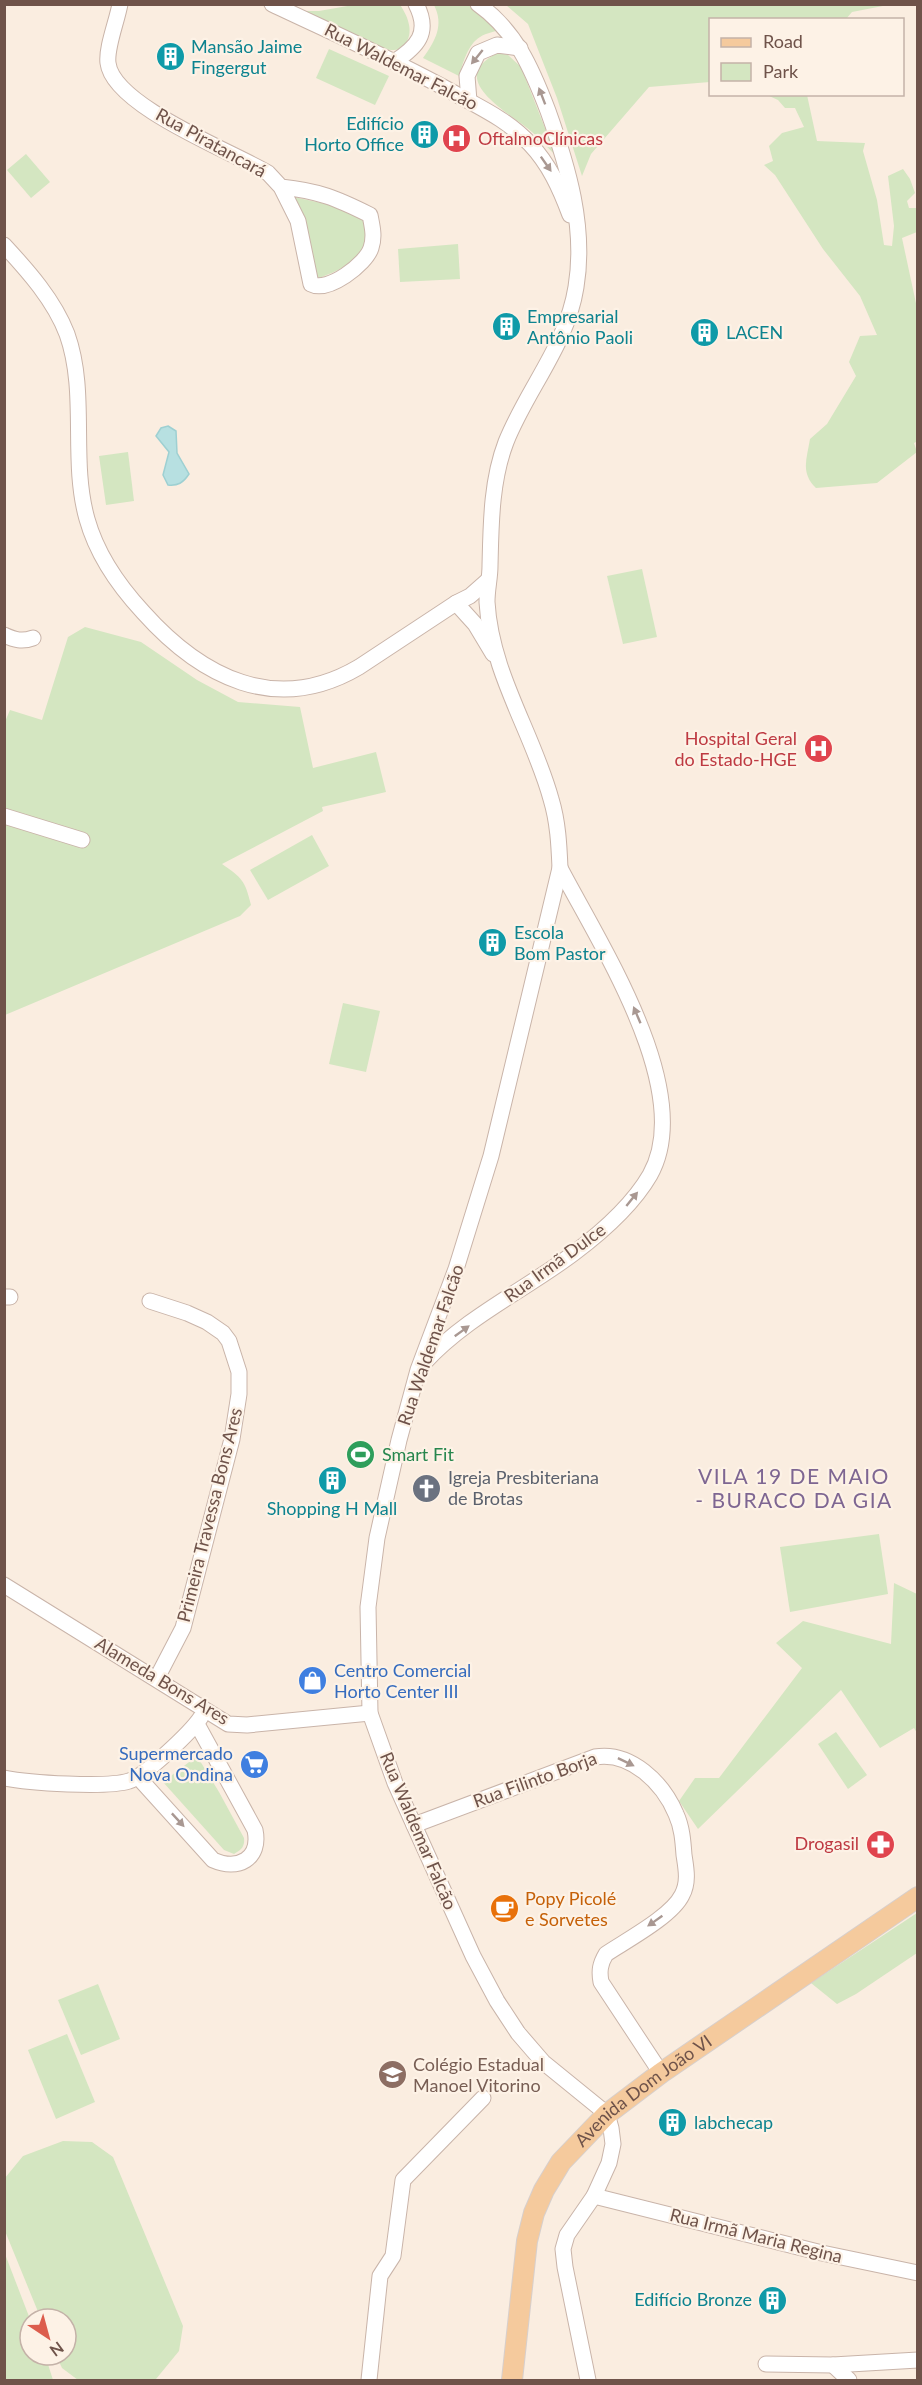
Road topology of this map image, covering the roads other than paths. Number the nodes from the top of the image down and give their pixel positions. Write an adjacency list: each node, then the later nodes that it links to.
1 (120, 4): 8 (street, Rua Piratancará)
2 (272, 4): 6 (street, Rua Waldemar Falcão)
3 (416, 4): 6 (street)
4 (478, 4): 5 (street, Rua Waldemar Falcão)
5 (520, 48): 7 (street, one-way to 7); 9 (street, Rua Waldemar Falcão, one-way to 5)
6 (394, 62): 7 (street, Rua Waldemar Falcão)
7 (469, 101): 9 (street, Rua Waldemar Falcão, one-way to 9)
8 (281, 187): 8 (street, Rua Piratancará)
9 (577, 231): 11 (street, Rua Waldemar Falcão)
10 (4, 245): 13 (street)
11 (489, 543): 12 (street, Rua Waldemar Falcão); 13 (street, Rua Waldemar Falcão)
12 (487, 581): 13 (street); 16 (street, Rua Waldemar Falcão)
13 (456, 603): 16 (street, Rua Waldemar Falcão)
14 (4, 635): 15 (street)
15 (33, 638)
16 (500, 667): 19 (street, Rua Waldemar Falcão)
17 (4, 816): 18 (street)
18 (82, 840)
19 (560, 868): 21 (street, Rua Waldemar Falcão); 21 (street, Rua Irmã Dulce, one-way to 19)
20 (150, 1301): 23 (street, Primeira Travessa Bons Ares)
21 (418, 1370): 25 (street, Rua Waldemar Falcão)
22 (4, 1585): 23 (street, Alameda Bons Ares)
23 (157, 1678): 24 (street, Alameda Bons Ares)
24 (206, 1709): 25 (street, Alameda Bons Ares); 26 (street)
25 (370, 1713): 29 (street, Rua Waldemar Falcão)
26 (196, 1724): 27 (street); 27 (street, one-way to 26)
27 (138, 1777): 28 (street)
28 (4, 1778)
29 (414, 1824): 31 (street, Rua Filinto Borja, one-way to 31); 33 (street, Rua Waldemar Falcão)
30 (918, 1897): 31 (main road, Avenida Dom João VI)
31 (661, 2073): 33 (main road, Avenida Dom João VI)
32 (483, 2098): 39 (street)
33 (607, 2114): 34 (street); 40 (main road, Avenida Dom João VI)
34 (594, 2196): 35 (street, Rua Irmã Maria Regina); 41 (street)
35 (918, 2274)
36 (918, 2360): 38 (street)
37 (766, 2364): 38 (street)
38 (832, 2365): 42 (street)
39 (369, 2380)
40 (512, 2380)
41 (588, 2380)
42 (849, 2380)

